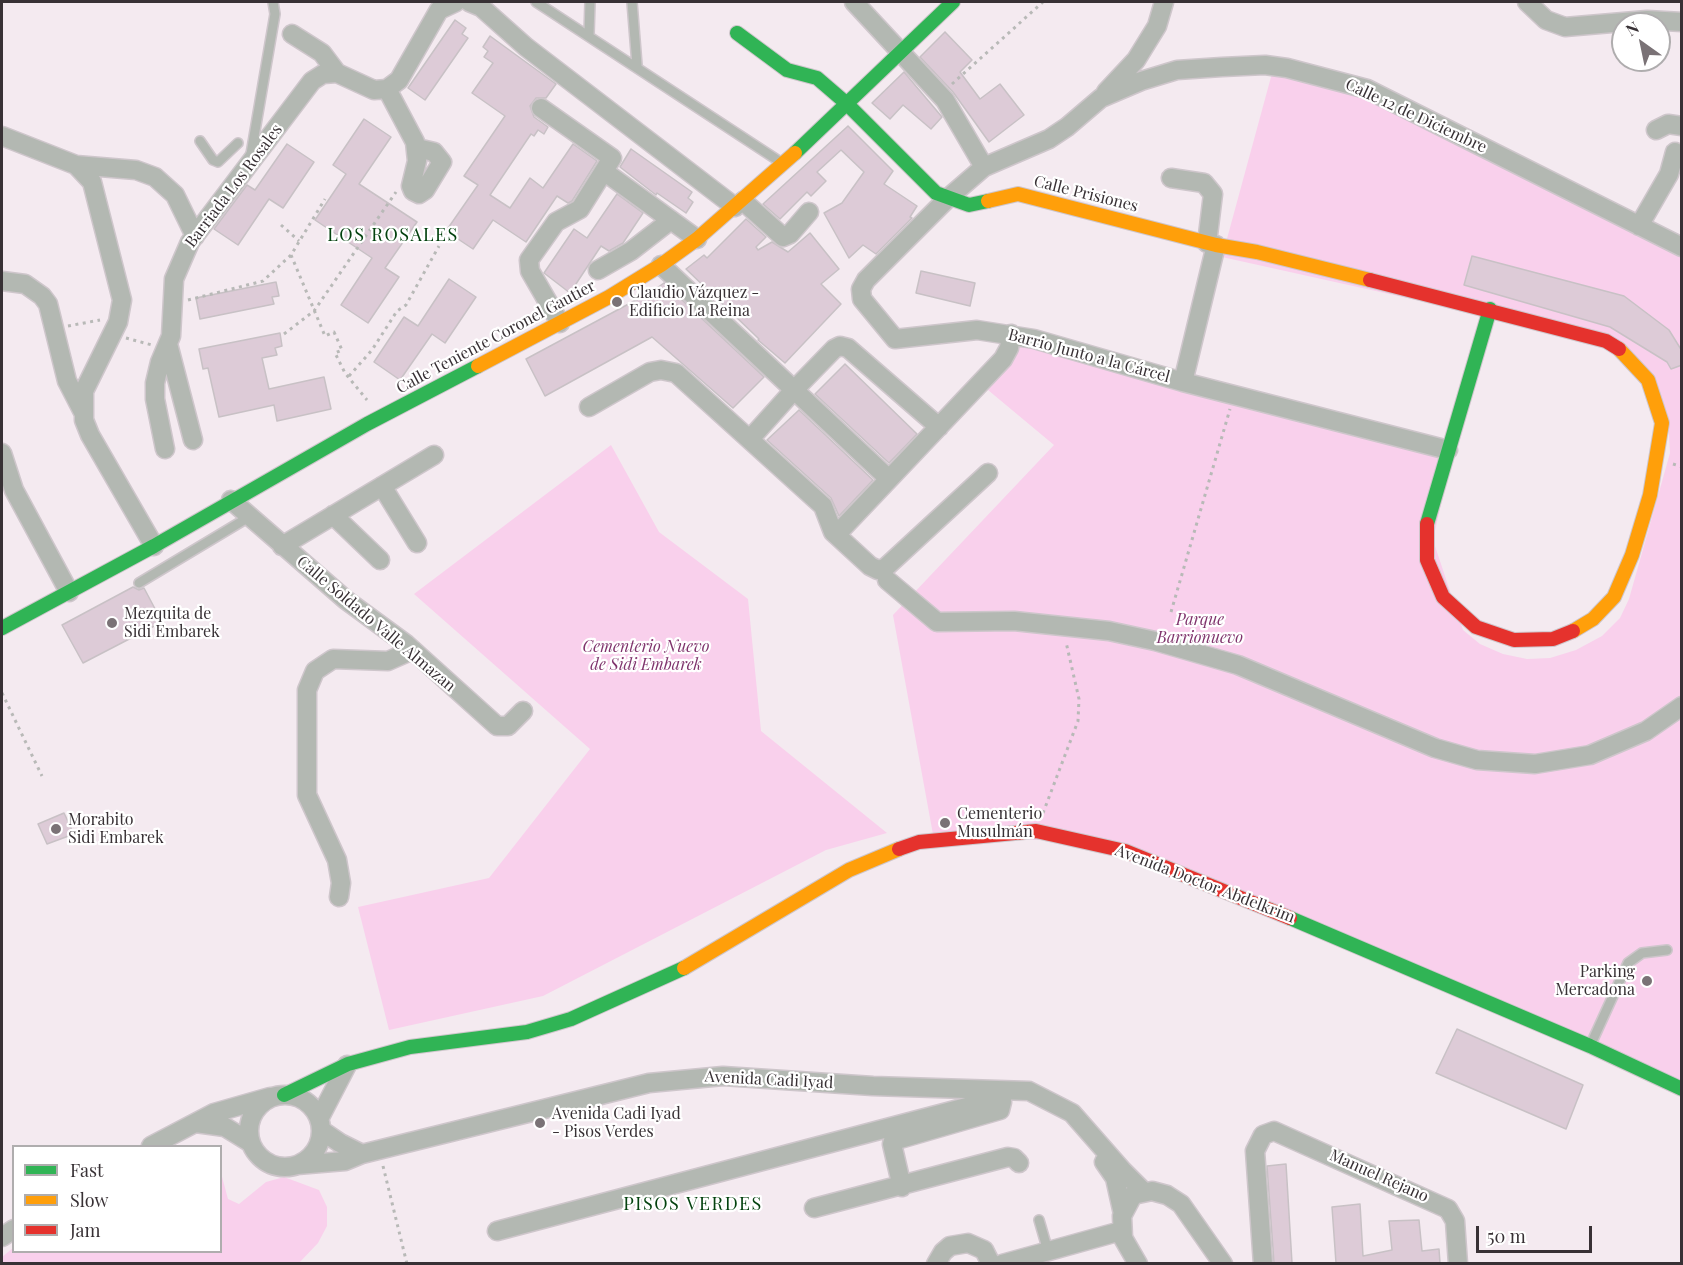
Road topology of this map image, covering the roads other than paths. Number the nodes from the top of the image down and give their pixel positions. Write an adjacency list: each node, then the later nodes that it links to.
1 (273, 2): 29 (lane)
2 (456, 2): 18 (street)
3 (469, 2): 37 (street)
4 (536, 2): 14 (lane)
5 (590, 2): 14 (lane)
6 (632, 2): 16 (lane)
7 (854, 2): 15 (street)
8 (953, 2): 15 (street, Calle Teniente Coronel Gautier)
9 (1164, 2): 19 (street)
10 (1527, 2): 11 (street)
11 (1682, 22)
12 (737, 33): 20 (street)
13 (292, 34): 17 (street)
14 (589, 34): 16 (lane)
15 (900, 52): 20 (street, Calle Teniente Coronel Gautier); 32 (street)
16 (637, 65): 30 (lane)
17 (337, 73): 18 (street); 41 (street, Barriada Los Rosales)
18 (387, 89): 27 (street)
19 (1101, 98): 32 (street, Calle 12 de Diciembre); 40 (street, Calle 12 de Diciembre)
20 (846, 103): 30 (street, Calle Teniente Coronel Gautier); 36 (street)
21 (541, 108): 33 (street)
22 (1682, 126): 23 (street)
23 (1656, 130)
24 (2, 136): 31 (street)
25 (200, 141): 26 (lane)
26 (238, 143)
27 (417, 148): 27 (street)
28 (1675, 152): 35 (street)
29 (251, 154)
30 (784, 164): 37 (street, Calle Teniente Coronel Gautier)
31 (76, 165): 41 (street); 55 (street)
32 (984, 167): 36 (street, Calle 12 de Diciembre)
33 (605, 172): 39 (street); 49 (street)
34 (1171, 178): 43 (street, Barrio Junto a la Cárcel)
35 (1675, 180): 40 (street)
36 (947, 199): 43 (street, Calle Prisiones); 50 (street, Barrio Junto a la Cárcel)
37 (739, 204): 38 (street); 42 (street, Calle Teniente Coronel Gautier)
38 (809, 212)
39 (671, 220): 42 (street); 46 (street)
40 (1639, 226): 44 (street, Calle 12 de Diciembre)
41 (195, 236): 51 (street, Barriada Los Rosales)
42 (697, 239): 45 (street, Calle Teniente Coronel Gautier)
43 (1212, 244): 48 (street); 52 (street, Barrio Junto a la Cárcel)
44 (1682, 247)
45 (661, 265): 49 (street, Calle Teniente Coronel Gautier); 53 (street)
46 (598, 270)
47 (2, 281): 55 (street)
48 (1490, 309): 60 (street); 60 (street)
49 (560, 323): 67 (street, Calle Teniente Coronel Gautier)
50 (1011, 334): 52 (street, Barrio Junto a la Cárcel); 56 (street)
51 (168, 344): 58 (street); 59 (street, Barriada Los Rosales)
52 (1183, 382): 60 (street, Barrio Junto a la Cárcel)
53 (794, 390): 56 (street); 57 (street); 64 (street)
54 (589, 407): 57 (street)
55 (83, 412): 72 (street)
56 (939, 427): 64 (street)
57 (750, 439): 70 (street)
58 (193, 440)
59 (165, 449)
60 (1448, 450)
61 (434, 455): 66 (street)
62 (2, 460): 65 (street)
63 (988, 473): 70 (street)
64 (890, 479): 70 (street)
65 (8, 486): 77 (street)
66 (382, 486): 68 (street); 71 (street)
67 (231, 500): 69 (street, Calle Soldado Valle Almazan); 72 (street, Calle Teniente Coronel Gautier)
68 (333, 515): 73 (street); 74 (street)
69 (249, 517): 73 (street, Calle Soldado Valle Almazan); 76 (lane)
70 (836, 535)
71 (417, 543)
72 (154, 546): 77 (street, Calle Teniente Coronel Gautier)
73 (282, 546): 79 (street, Calle Soldado Valle Almazan)
74 (380, 560)
75 (887, 580): 80 (street)
76 (139, 584)
77 (69, 592): 78 (street, Calle Teniente Coronel Gautier)
78 (2, 628)
79 (413, 650): 81 (street, Calle Soldado Valle Almazan); 82 (street)
80 (1682, 706)
81 (523, 711)
82 (339, 897)
83 (1667, 950): 84 (lane)
84 (1590, 1046): 85 (street, Avenida Doctor Abdelkrim); 86 (street, Avenida Doctor Abdelkrim)
85 (348, 1064): 87 (street, Avenida Doctor Abdelkrim); 90 (street)
86 (1682, 1089)
87 (278, 1096): 89 (street, Avenida Doctor Abdelkrim); 90 (street); 91 (street)
88 (1072, 1113): 93 (street, Avenida Cadi Iyad); 97 (street, Avenida Cadi Iyad); 100 (street, Avenida Cadi Iyad)
89 (194, 1123): 91 (street); 92 (street, Avenida Doctor Abdelkrim)
90 (320, 1125): 93 (street); 95 (street)
91 (250, 1143): 95 (street)
92 (153, 1145)
93 (371, 1152): 95 (street, Avenida Cadi Iyad)
94 (1019, 1163): 96 (street)
95 (297, 1165)
96 (902, 1187): 98 (street); 101 (street)
97 (1144, 1192): 100 (street); 107 (street)
98 (814, 1208)
99 (1039, 1220): 102 (lane)
100 (1122, 1222): 102 (street); 106 (street, Avenida Cadi Iyad)
101 (497, 1231)
102 (1048, 1251): 105 (street)
103 (936, 1263): 104 (street)
104 (991, 1263)
105 (1002, 1263)
106 (1138, 1263)
107 (1223, 1263)
108 (1263, 1263): 109 (street, Manuel Rejano)
109 (1458, 1263)

